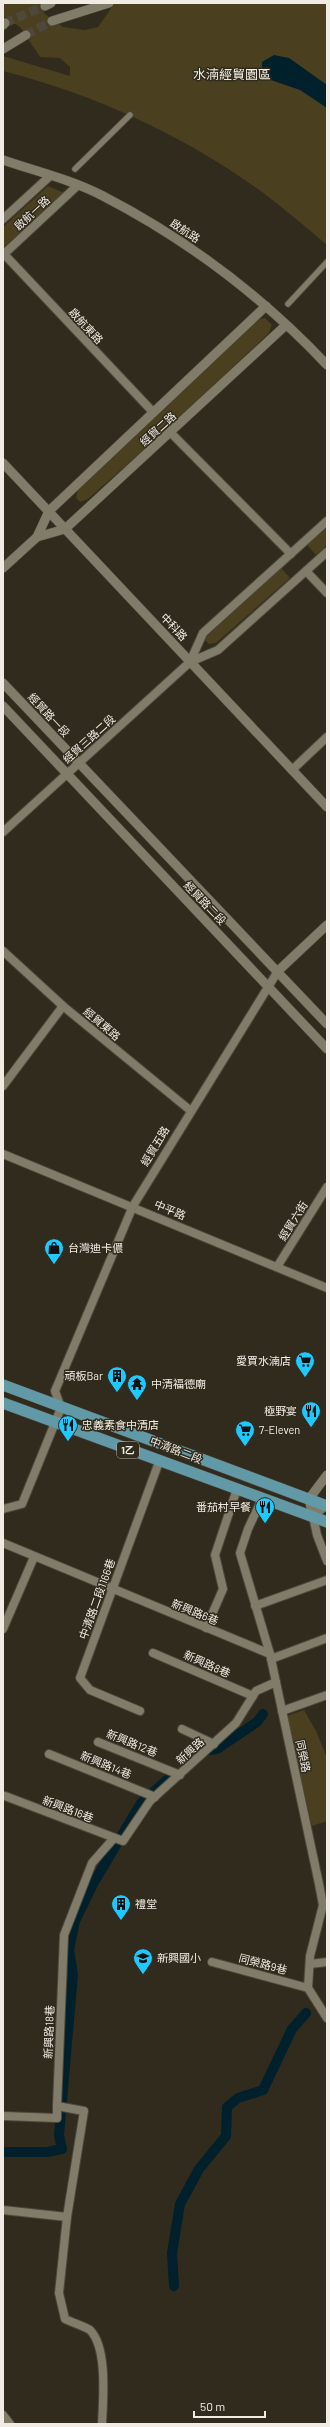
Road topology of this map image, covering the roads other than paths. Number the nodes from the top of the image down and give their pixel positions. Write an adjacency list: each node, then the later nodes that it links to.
1 (109, 3): 2 (street)
2 (52, 21)
3 (26, 35): 4 (street)
4 (3, 49)
5 (130, 115): 7 (street)
6 (3, 160): 8 (street, 啟航路)
7 (75, 169)
8 (50, 176): 9 (street, 啟航路); 10 (street, 啟航一路)
9 (77, 186): 11 (street, 啟航一路); 14 (street, 啟航路)
10 (3, 219)
11 (4, 255): 17 (street, 啟航東路)
12 (327, 262): 13 (street)
13 (288, 304)
14 (266, 306): 15 (street, 啟航路); 17 (street, 經貿二路)
15 (286, 325): 16 (street, 啟航路); 18 (street, 經貿二路)
16 (327, 365)
17 (153, 412): 20 (street, 經貿二路)
18 (171, 433): 22 (street, 經貿二路); 25 (street)
19 (3, 463): 20 (street, 中科路)
20 (48, 511): 22 (street, 中科路); 23 (street, 經貿二路)
21 (327, 520): 25 (street, 經貿三路二段)
22 (65, 529): 23 (street, 經貿二路); 29 (street, 中科路)
23 (37, 537): 26 (street, 經貿二路)
24 (327, 552): 27 (street, 經貿三路二段)
25 (291, 554): 29 (street, 經貿三路二段)
26 (3, 568)
27 (306, 571): 28 (street); 29 (street, 經貿三路二段)
28 (327, 593)
29 (190, 662): 33 (street, 經貿三路二段); 34 (street, 中科路)
30 (3, 683): 33 (street, 經貿路一段)
31 (3, 706): 35 (street)
32 (327, 737): 34 (street)
33 (78, 763): 35 (street, 經貿三路二段); 40 (street, 經貿路二段)
34 (292, 770): 36 (street, 中科路)
35 (66, 774): 37 (street, 經貿三路二段); 41 (street, 經貿路二段)
36 (327, 807)
37 (3, 832)
38 (327, 925): 40 (street, 經貿五路)
39 (3, 951): 42 (street, 經貿東路)
40 (278, 971): 41 (street, 經貿五路); 43 (street, 經貿路二段)
41 (268, 987): 44 (street, 經貿路二段); 46 (street, 經貿五路)
42 (63, 1006): 45 (street); 46 (street, 經貿東路)
43 (327, 1024)
44 (327, 1048)
45 (3, 1086)
46 (191, 1110): 49 (street, 經貿五路)
47 (3, 1154): 49 (street, 中平路)
48 (327, 1187): 50 (street, 經貿六街)
49 (133, 1206): 50 (street, 中平路); 54 (street, 經貿五路)
50 (277, 1267): 51 (street, 中平路)
51 (327, 1288)
52 (3, 1385): 54 (main road, 中清路二段 / 1乙)
53 (3, 1403): 55 (main road, 中清路二段 / 1乙)
54 (61, 1408): 55 (street); 60 (main road, 中清路二段 / 1乙)
55 (54, 1423): 56 (main road, 中清路二段 / 1乙); 62 (street)
56 (159, 1462): 58 (main road, 中清路二段 / 1乙); 69 (street, 中清路二段1166巷)
57 (327, 1475): 60 (street)
58 (237, 1489): 59 (main road, 中清路二段 / 1乙); 71 (street)
59 (262, 1499): 63 (main road, 中清路二段 / 1乙); 70 (street, 同榮路)
60 (309, 1499): 61 (main road, 中清路二段 / 1乙); 63 (street)
61 (327, 1505): 63 (street)
62 (3, 1510)
63 (313, 1516): 64 (main road, 中清路二段 / 1乙); 67 (street)
64 (327, 1522)
65 (3, 1543): 66 (street, 新興路6巷)
66 (34, 1557): 69 (street, 新興路6巷); 72 (street)
67 (327, 1561)
68 (327, 1580): 70 (street)
69 (112, 1590): 71 (street, 新興路6巷); 79 (street, 中清路二段1166巷)
70 (255, 1606): 75 (street, 同榮路)
71 (206, 1628): 75 (street, 新興路6巷)
72 (3, 1630)
73 (327, 1638): 75 (street)
74 (153, 1653): 78 (street, 新興路8巷)
75 (270, 1657): 76 (street, 同榮路)
76 (276, 1682): 78 (street, 新興路); 80 (street, 同榮路)
77 (327, 1695): 80 (street)
78 (253, 1696): 83 (street, 新興路)
79 (140, 1711)
80 (282, 1711): 91 (street, 同榮路)
81 (182, 1729): 83 (street)
82 (98, 1742): 85 (street, 新興路12巷)
83 (214, 1744): 85 (street, 新興路)
84 (49, 1754): 87 (street, 新興路14巷)
85 (180, 1775): 87 (street, 新興路)
86 (5, 1796): 88 (street, 新興路16巷)
87 (155, 1797): 89 (street, 新興路)
88 (114, 1838): 89 (street, 新興路16巷); 98 (street, 新興路18巷)
89 (123, 1842)
90 (327, 1878): 91 (street)
91 (319, 1884): 92 (street, 同榮路)
92 (325, 1903): 95 (street, 同榮路)
93 (212, 1962): 96 (street, 同榮路9巷)
94 (327, 1962): 95 (street)
95 (310, 1964): 96 (street, 同榮路)
96 (308, 1988): 97 (street)
97 (327, 2018)
98 (57, 2106): 99 (street); 101 (street)
99 (3, 2116)
100 (3, 2210): 101 (street)
101 (67, 2217): 104 (street)
102 (3, 2415): 103 (street)
103 (10, 2424)
104 (102, 2424)

